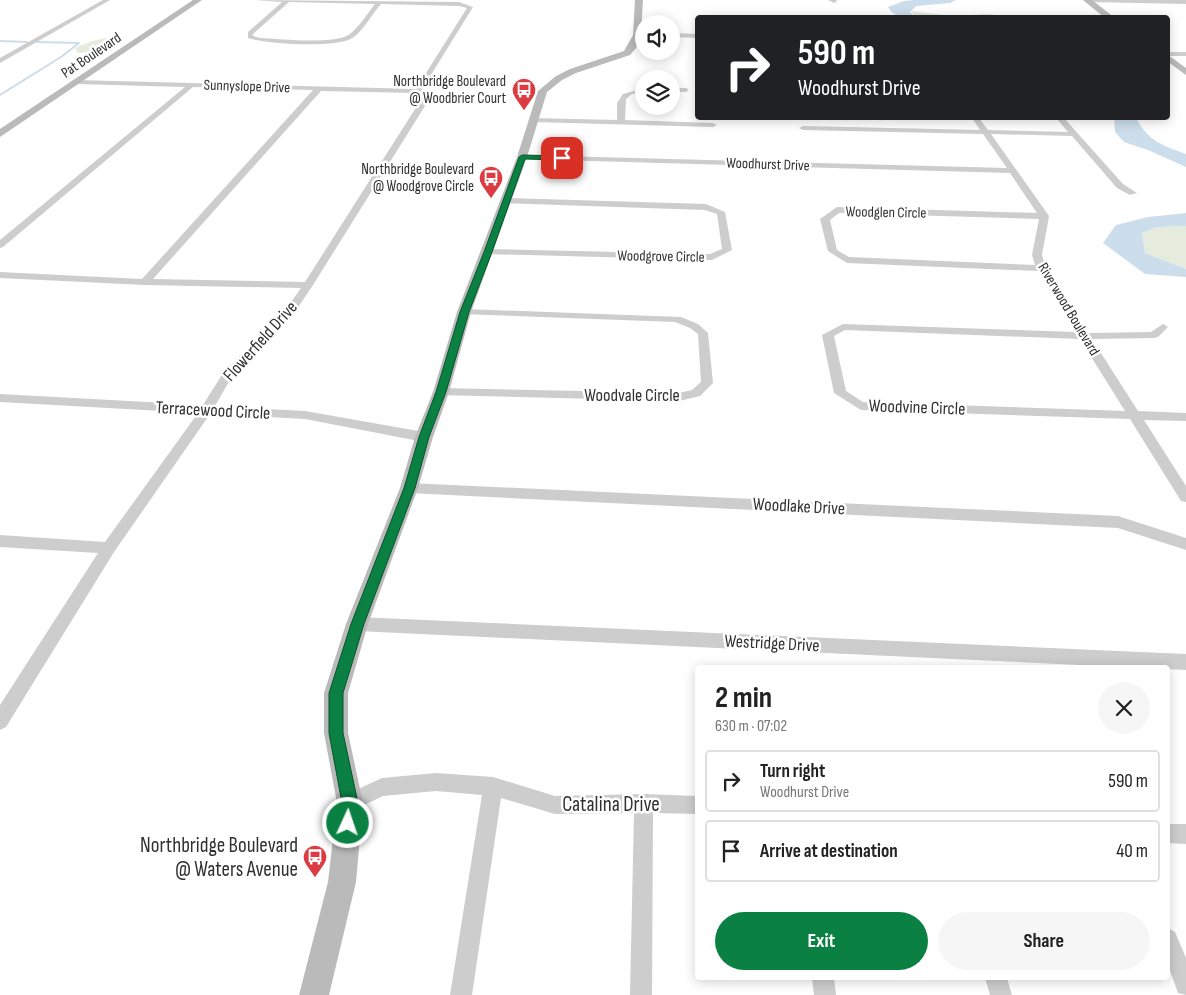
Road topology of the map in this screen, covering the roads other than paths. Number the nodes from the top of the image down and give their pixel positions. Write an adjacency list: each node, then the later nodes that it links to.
1 (107, 0): 18 (street)
2 (198, 0): 20 (street, Pat Boulevard)
3 (257, 0): 7 (street)
4 (639, 0): 10 (street)
5 (1088, 0): 6 (street); 11 (street)
6 (1101, 0): 8 (street); 11 (street)
7 (287, 1): 9 (street); 9 (street)
8 (1186, 2)
9 (378, 3): 25 (street, Flowerfield Drive)
10 (640, 15)
11 (1114, 15)
12 (680, 35): 13 (street)
13 (695, 36)
14 (635, 45): 27 (street)
15 (1177, 54): 17 (street)
16 (1170, 60): 19 (street)
17 (1186, 60)
18 (0, 61)
19 (1186, 72)
20 (76, 82): 21 (street, Sunnyslope Drive); 34 (street, Pat Boulevard)
21 (191, 85): 22 (street, Sunnyslope Drive); 41 (street)
22 (318, 88): 25 (street, Sunnyslope Drive); 45 (street)
23 (680, 90): 24 (street)
24 (686, 90)
25 (418, 91): 46 (street, Flowerfield Drive)
26 (635, 91): 30 (street)
27 (533, 120): 30 (street); 36 (street)
28 (978, 120): 33 (street)
29 (1062, 120): 35 (street)
30 (621, 122): 31 (street)
31 (713, 125)
32 (803, 128): 33 (street)
33 (987, 132): 35 (street); 37 (street)
34 (0, 134)
35 (1074, 134): 38 (street)
36 (522, 157): 37 (street, Woodhurst Drive); 39 (street)
37 (1013, 171): 40 (street)
38 (1133, 193)
39 (506, 201): 42 (street); 42 (street, Woodgrove Circle)
40 (1044, 216): 43 (street, Riverwood Boulevard); 43 (street, Woodglen Circle)
41 (0, 245)
42 (488, 252): 47 (street)
43 (1041, 268): 49 (street, Riverwood Boulevard)
44 (0, 275): 45 (street)
45 (144, 282): 46 (street)
46 (308, 285): 52 (street, Flowerfield Drive)
47 (464, 312): 50 (street); 50 (street, Woodvale Circle)
48 (1163, 327): 49 (street)
49 (1085, 336): 53 (street, Riverwood Boulevard); 53 (street, Woodvine Circle)
50 (441, 392): 55 (street)
51 (0, 398): 52 (street, Terracewood Circle)
52 (206, 409): 55 (street, Terracewood Circle); 60 (street, Flowerfield Drive)
53 (1135, 415): 54 (street); 57 (street, Riverwood Boulevard)
54 (1186, 417)
55 (424, 437): 56 (street)
56 (409, 488): 59 (street, Woodlake Drive); 61 (street)
57 (1186, 497)
58 (0, 541): 60 (street)
59 (1186, 544)
60 (109, 548): 63 (street, Flowerfield Drive)
61 (358, 624): 62 (street, Westridge Drive); 65 (street)
62 (1186, 662)
63 (0, 721)
64 (493, 786): 65 (street, Catalina Drive); 66 (street, Catalina Drive); 75 (street)
65 (350, 803): 74 (street)
66 (644, 803): 67 (street, Catalina Drive); 76 (street)
67 (695, 805)
68 (1170, 834): 69 (street)
69 (1186, 834)
70 (1170, 944): 73 (street)
71 (823, 980): 77 (street)
72 (997, 980): 78 (street)
73 (1186, 985)
74 (316, 994)
75 (461, 995)
76 (641, 995)
77 (826, 995)
78 (1001, 995)

